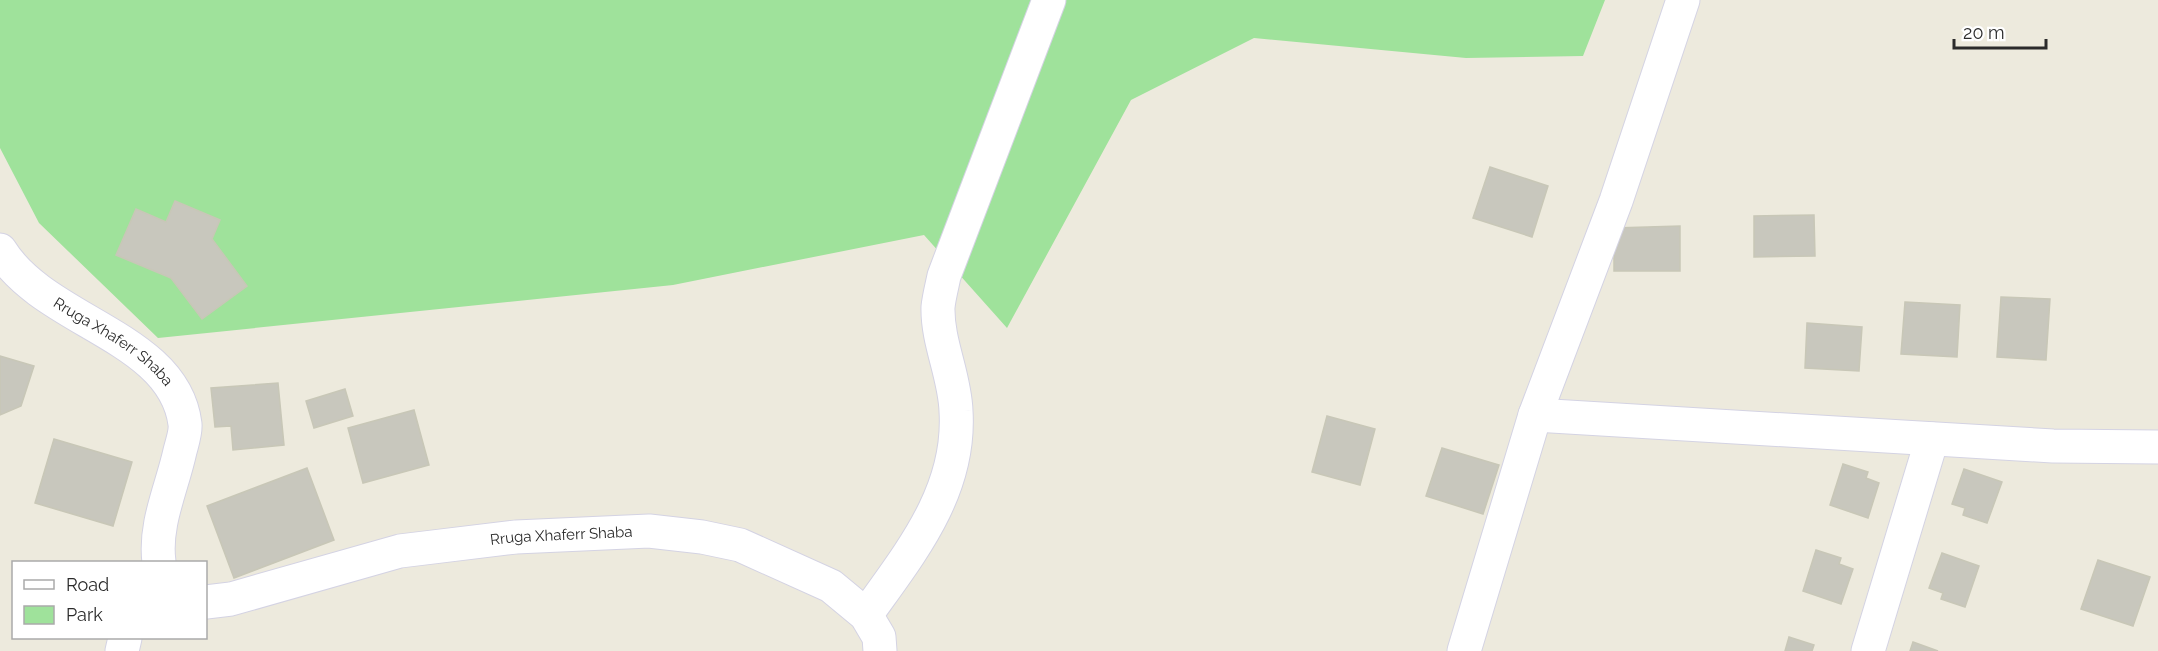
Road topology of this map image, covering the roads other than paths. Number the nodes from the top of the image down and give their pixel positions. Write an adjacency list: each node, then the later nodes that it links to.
1 (1049, 0): 9 (street)
2 (1683, 0): 4 (street)
3 (0, 250): 7 (street, Rruga Xhaferr Shaba)
4 (1535, 415): 5 (street); 11 (street)
5 (1932, 439): 6 (street); 12 (street)
6 (2158, 447)
7 (159, 561)
8 (207, 602): 9 (street, Rruga Xhaferr Shaba)
9 (866, 615): 10 (street, Rruga Xhaferr Shaba)
10 (880, 651)
11 (1464, 651)
12 (1868, 651)

